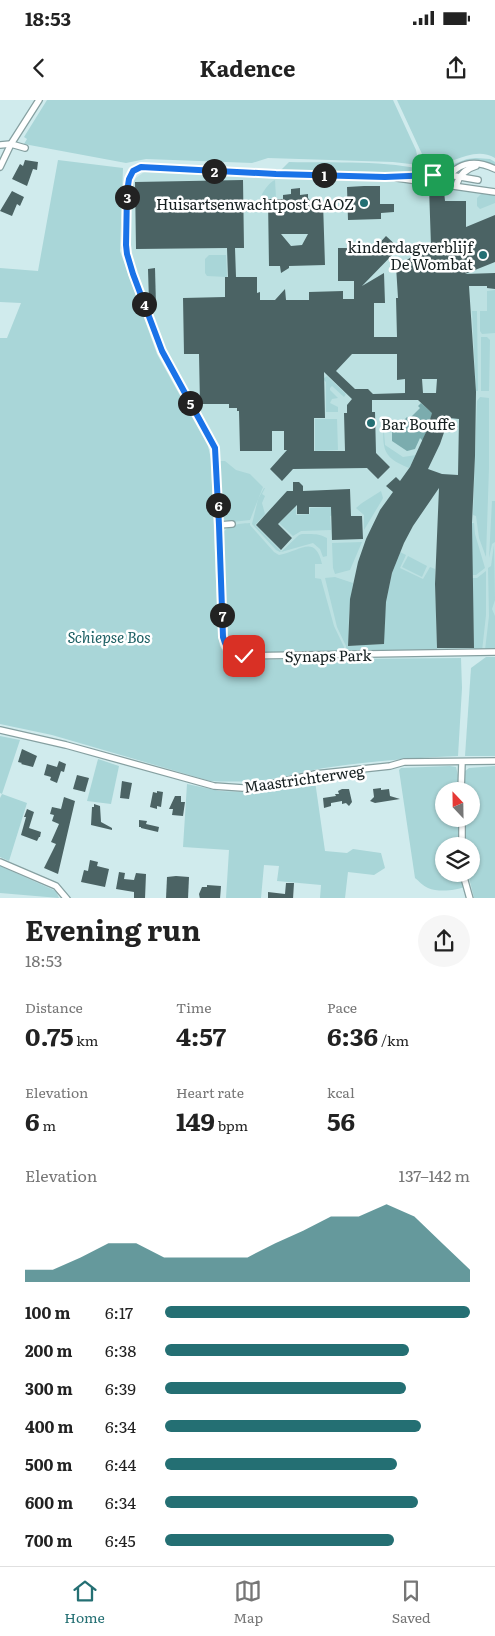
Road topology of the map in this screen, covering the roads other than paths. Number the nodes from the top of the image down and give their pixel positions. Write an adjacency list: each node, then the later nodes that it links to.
1 (39, 100): 2 (street)
2 (11, 144): 3 (street); 4 (street); 6 (street)
3 (0, 145)
4 (25, 148)
5 (482, 164): 7 (street); 8 (street, Synaps Park); 10 (street)
6 (0, 167)
7 (495, 170)
8 (449, 175): 9 (street, Synaps Park); 10 (street); 12 (street)
9 (385, 177): 12 (street, Synaps Park); 16 (street, Synaps Park)
10 (459, 177): 11 (street); 13 (street)
11 (478, 180)
12 (443, 185): 13 (street, Synaps Park)
13 (456, 186): 14 (street, Synaps Park)
14 (495, 192)
15 (232, 524): 16 (street)
16 (219, 525): 17 (street, Synaps Park)
17 (495, 652)
18 (0, 730): 20 (street, Maastrichterweg)
19 (495, 761): 20 (street, Maastrichterweg)
20 (462, 762): 21 (street)
21 (461, 782)
22 (0, 862): 24 (street)
23 (465, 882): 25 (street)
24 (67, 898)
25 (470, 898)

